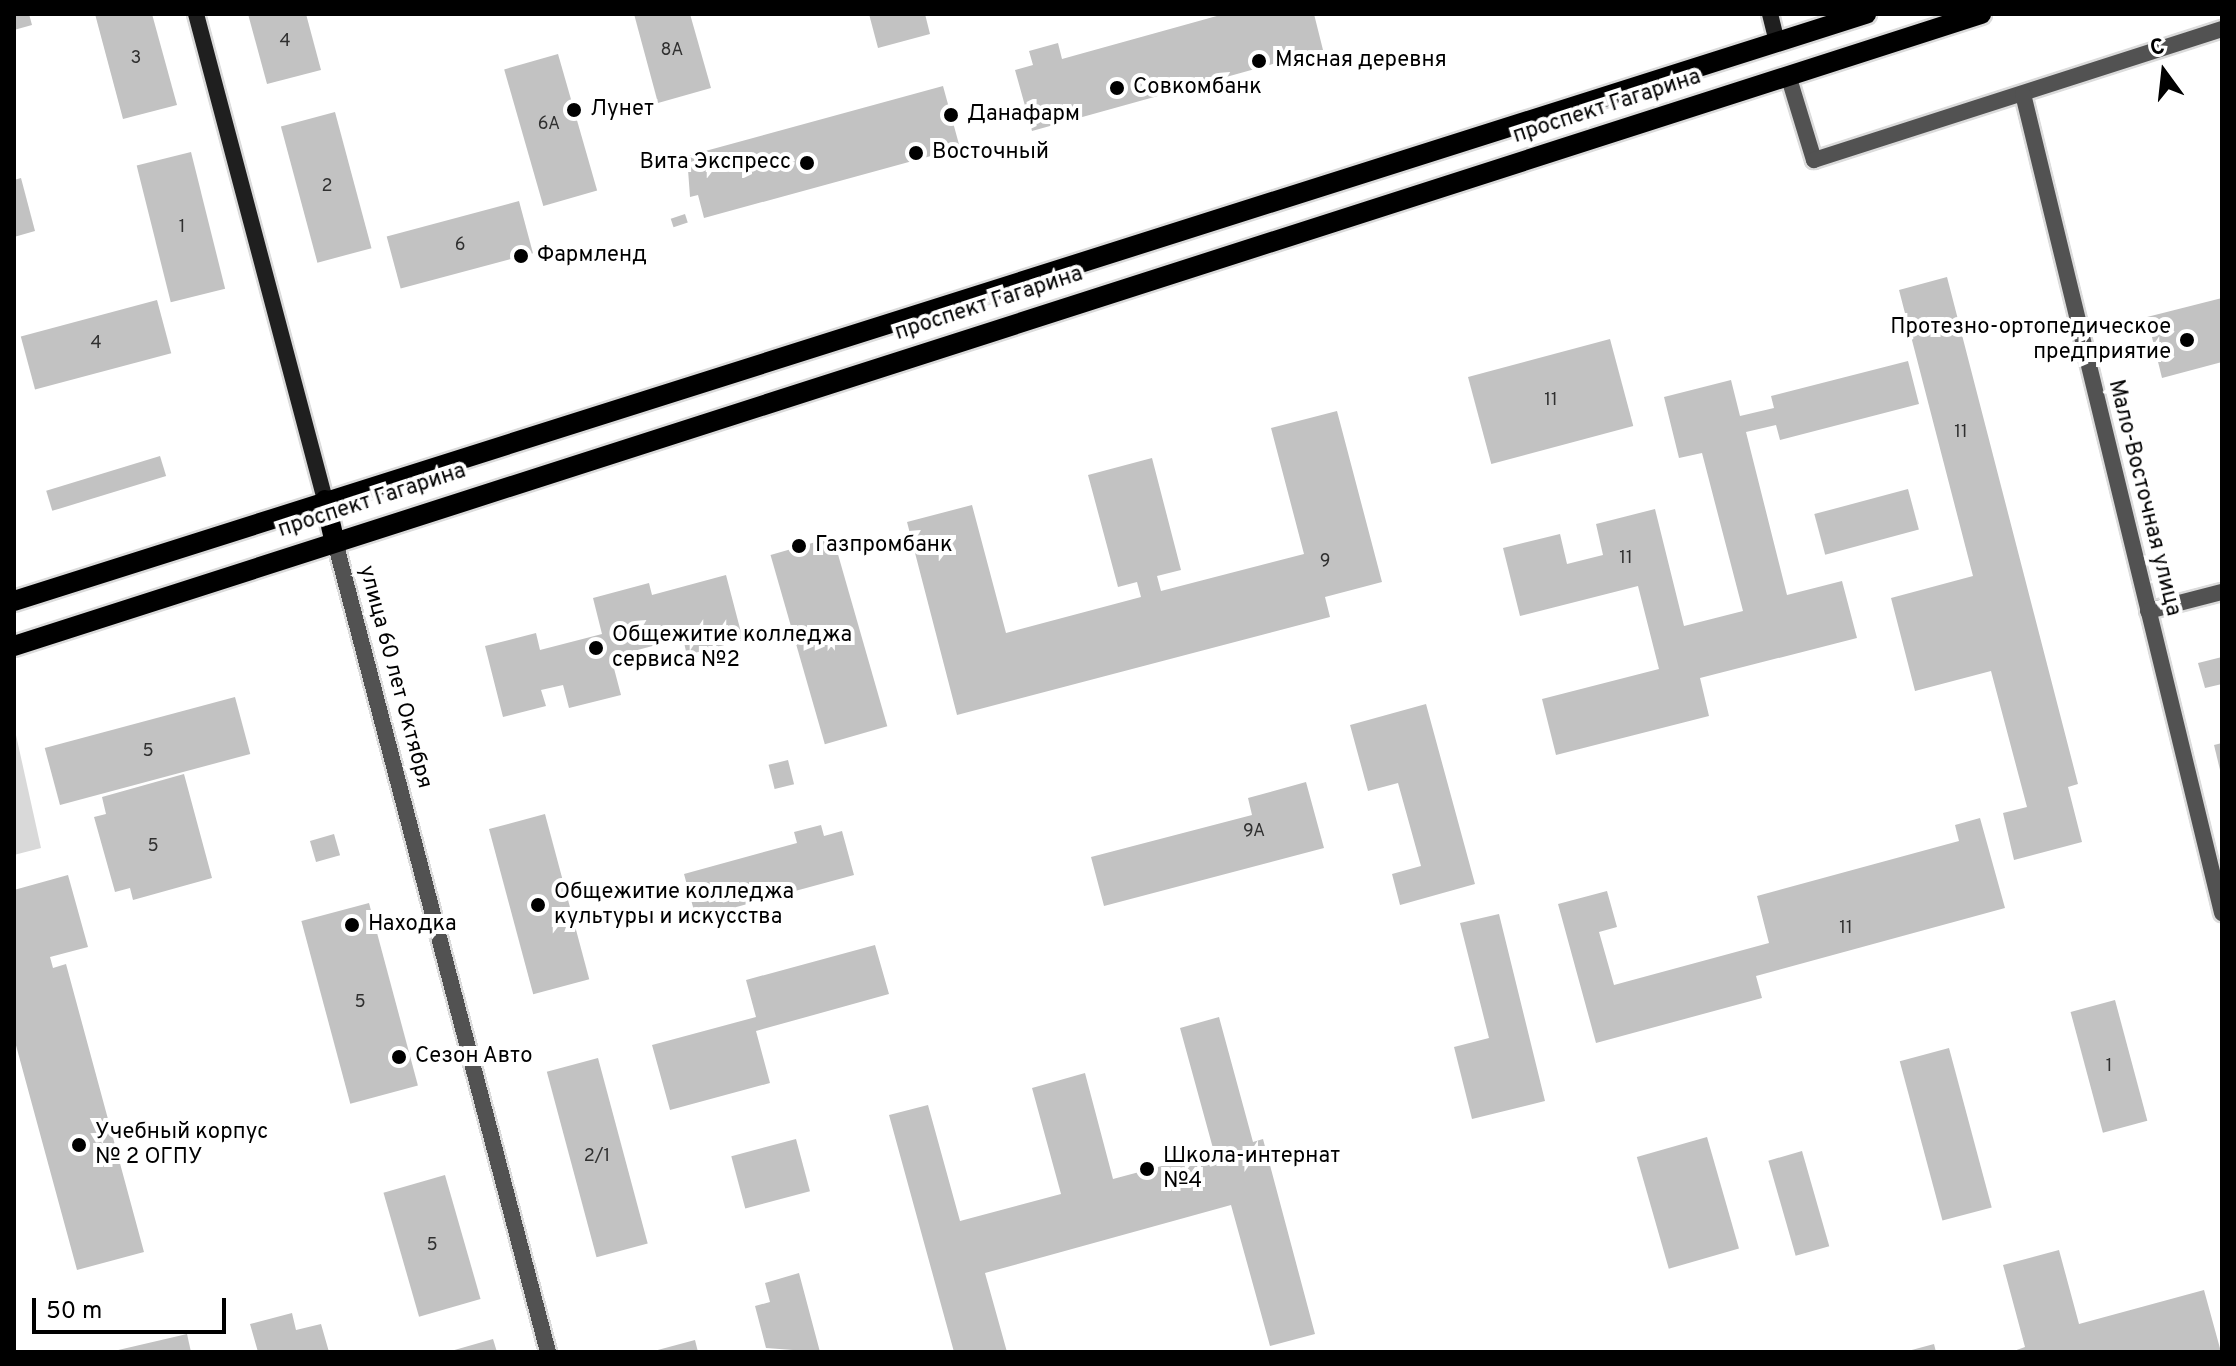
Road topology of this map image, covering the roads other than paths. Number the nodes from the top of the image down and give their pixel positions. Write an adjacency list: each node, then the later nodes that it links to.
1 (196, 14): 9 (main road, улица 60 лет Октября)
2 (1770, 14): 6 (main road)
3 (1866, 14): 6 (main road, проспект Гагарина)
4 (1981, 14): 7 (main road, проспект Гагарина)
5 (2222, 29): 8 (street)
6 (1777, 42): 7 (main road); 9 (main road, проспект Гагарина)
7 (1788, 75): 8 (street); 10 (main road, проспект Гагарина)
8 (2023, 94): 13 (street, Мало-Восточная улица)
9 (325, 500): 10 (main road, улица 60 лет Октября); 12 (main road, проспект Гагарина)
10 (334, 538): 14 (main road, проспект Гагарина); 16 (street, улица 60 лет Октября)
11 (2222, 592): 13 (street)
12 (14, 601)
13 (2148, 611): 15 (street, Мало-Восточная улица)
14 (14, 646)
15 (2222, 913)
16 (548, 1352)

